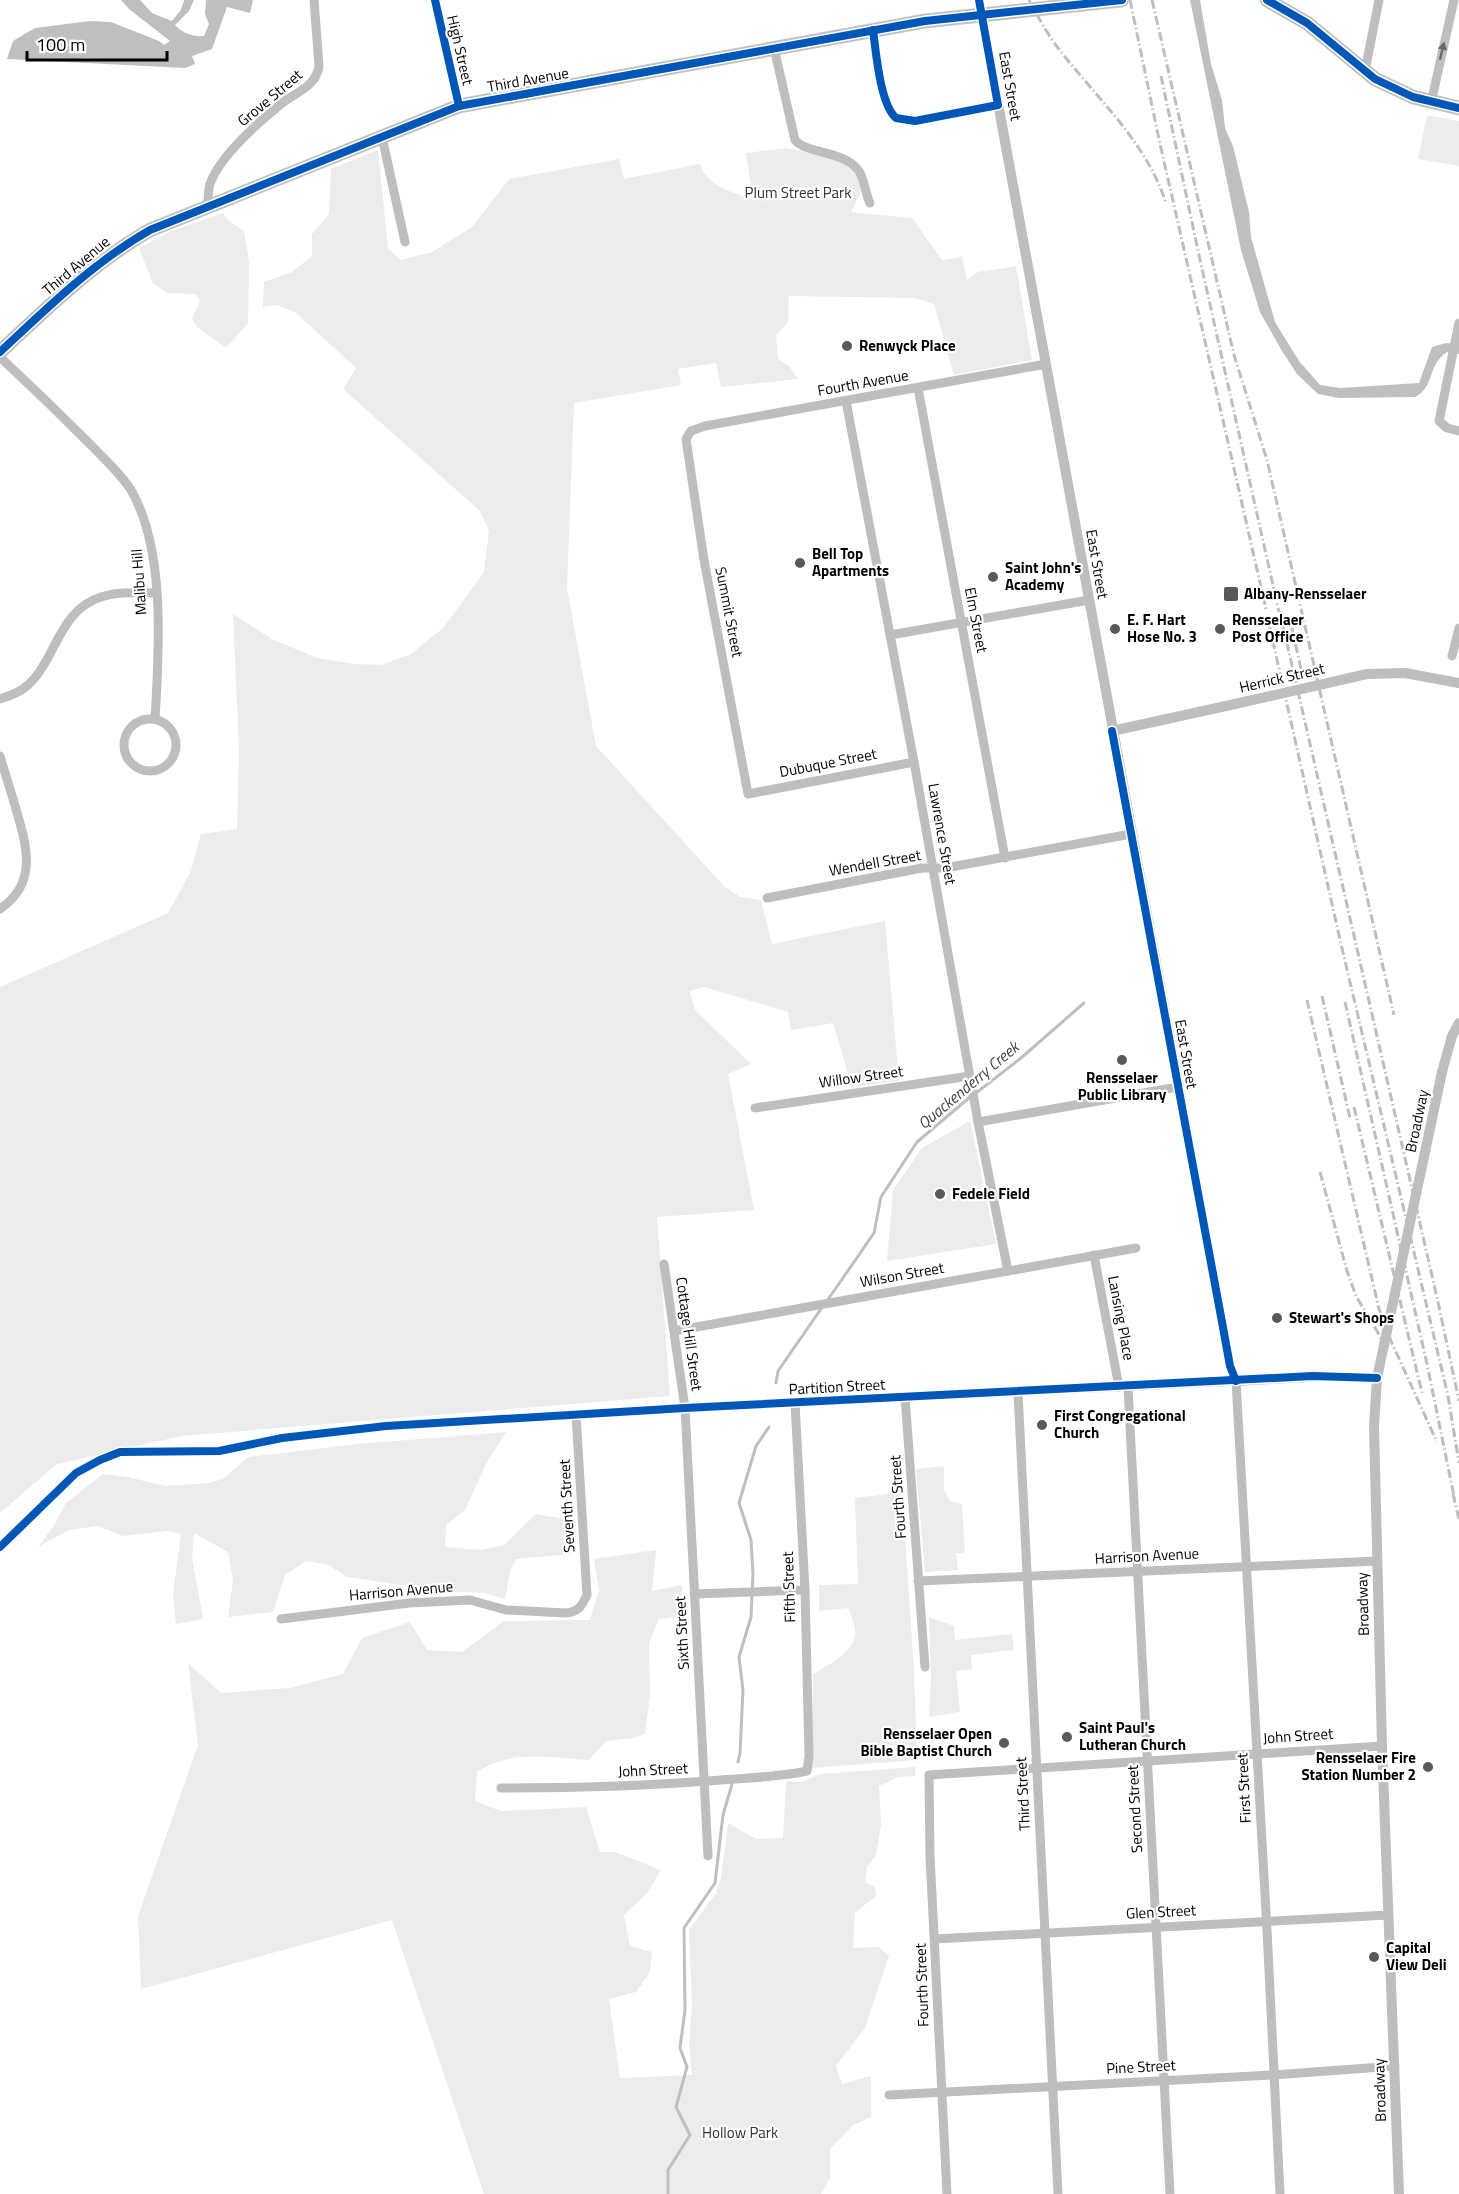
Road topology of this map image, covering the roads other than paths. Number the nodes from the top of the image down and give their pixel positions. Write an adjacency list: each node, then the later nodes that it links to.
1 (314, 0): 17 (street, Grove Street)
2 (435, 0): 13 (street, High Street)
3 (979, 0): 12 (street, East Street)
4 (1122, 0): 8 (main road, Third Avenue, bridge)
5 (1267, 0): 10 (main road)
6 (1379, 0): 10 (street)
7 (1454, 0): 11 (street, one-way to 7)
8 (873, 30): 9 (main road, Third Avenue); 12 (street)
9 (774, 48): 13 (main road, Third Avenue); 16 (street)
10 (1365, 72): 11 (main road)
11 (1431, 103): 14 (main road)
12 (998, 105): 22 (street, East Street)
13 (459, 106): 15 (main road, Third Avenue)
14 (1459, 108)
15 (382, 137): 17 (main road, Third Avenue); 18 (street)
16 (870, 203)
17 (208, 207): 20 (main road, Third Avenue)
18 (405, 242)
19 (1459, 324): 25 (street)
20 (0, 352)
21 (0, 357): 27 (street, Malibu Hill)
22 (1046, 364): 23 (street, Fourth Avenue); 28 (street, East Street)
23 (918, 388): 24 (street, Fourth Avenue); 29 (street, Elm Street)
24 (846, 401): 26 (street, Fourth Avenue); 31 (street, Lawrence Street)
25 (1459, 431)
26 (688, 434): 39 (street, Summit Street)
27 (156, 593): 34 (street); 35 (street, Malibu Hill)
28 (1089, 600): 29 (street); 36 (street, East Street)
29 (961, 622): 31 (street); 41 (street, Elm Street)
30 (1459, 628): 32 (street)
31 (890, 634): 38 (street, Lawrence Street)
32 (1452, 656)
33 (1459, 683): 36 (street, Herrick Street, bridge)
34 (0, 699)
35 (155, 719): 35 (street)
36 (1112, 731): 40 (street, East Street)
37 (0, 756): 44 (street)
38 (914, 762): 39 (street, Dubuque Street); 42 (street, Lawrence Street)
39 (748, 794)
40 (1131, 834): 41 (street, Wendell Street); 47 (street, East Street)
41 (1005, 858): 42 (street, Wendell Street)
42 (932, 868): 43 (street, Wendell Street); 46 (street, Lawrence Street)
43 (767, 898)
44 (0, 909)
45 (1459, 1023): 55 (street, Broadway, bridge)
46 (971, 1080): 48 (street, Willow Street); 49 (street, Lawrence Street)
47 (1178, 1087): 49 (street); 56 (street, East Street)
48 (755, 1108)
49 (978, 1122): 53 (street, Lawrence Street)
50 (1136, 1248): 51 (street, Wilson Street)
51 (1094, 1255): 53 (street, Wilson Street); 57 (street, Lansing Place)
52 (664, 1264): 54 (street, Cottage Hill Street)
53 (1008, 1271): 54 (street, Wilson Street)
54 (674, 1331): 61 (street, Cottage Hill Street)
55 (1377, 1378): 56 (street, Partition Street); 64 (street, Broadway)
56 (1236, 1381): 57 (street, Partition Street); 65 (street, First Street)
57 (1124, 1387): 58 (street, Partition Street); 66 (street, Second Street)
58 (1018, 1392): 59 (street, Partition Street); 67 (street, Third Street)
59 (905, 1397): 60 (street, Partition Street); 68 (street, Fourth Street)
60 (795, 1403): 61 (street, Partition Street); 69 (street, Fifth Street)
61 (685, 1408): 62 (street, Partition Street); 70 (street, Sixth Street)
62 (576, 1415): 63 (street, Partition Street); 71 (street, Seventh Street)
63 (0, 1547)
64 (1377, 1561): 65 (street, Harrison Avenue); 74 (street, Broadway)
65 (1246, 1567): 66 (street, Harrison Avenue); 75 (street, First Street)
66 (1138, 1572): 67 (street, Harrison Avenue); 76 (street, Second Street)
67 (1028, 1576): 68 (street, Harrison Avenue); 77 (street, Third Street)
68 (918, 1581): 73 (street, Fourth Street)
69 (805, 1590): 70 (street); 78 (street, Fifth Street)
70 (694, 1594): 80 (street, Sixth Street)
71 (587, 1595): 72 (street, Harrison Avenue)
72 (281, 1619)
73 (925, 1667)
74 (1382, 1746): 75 (street, John Street); 83 (street, Broadway)
75 (1257, 1754): 76 (street, John Street); 84 (street, First Street)
76 (1148, 1761): 77 (street, John Street); 85 (street, Second Street)
77 (1036, 1768): 79 (street, John Street); 86 (street, Third Street)
78 (807, 1771): 80 (street, John Street)
79 (929, 1775): 87 (street, Fourth Street)
80 (705, 1781): 81 (street, John Street); 82 (street, Sixth Street)
81 (501, 1788)
82 (708, 1856)
83 (1388, 1915): 84 (street, Glen Street); 88 (street, Broadway)
84 (1267, 1922): 85 (street, Glen Street); 89 (street, First Street)
85 (1156, 1927): 86 (street, Glen Street); 90 (street, Second Street)
86 (1046, 1933): 87 (street, Glen Street); 91 (street, Third Street)
87 (935, 1939): 92 (street, Fourth Street)
88 (1395, 2066): 89 (street, Pine Street); 98 (street, Broadway)
89 (1274, 2075): 90 (street, Pine Street); 97 (street, First Street)
90 (1163, 2081): 91 (street, Pine Street); 96 (street, Second Street)
91 (1053, 2086): 92 (street, Pine Street); 95 (street, Third Street)
92 (941, 2092): 93 (street, Pine Street); 94 (street, Fourth Street)
93 (889, 2096)
94 (947, 2194)
95 (1058, 2194)
96 (1170, 2194)
97 (1280, 2194)
98 (1399, 2194)

